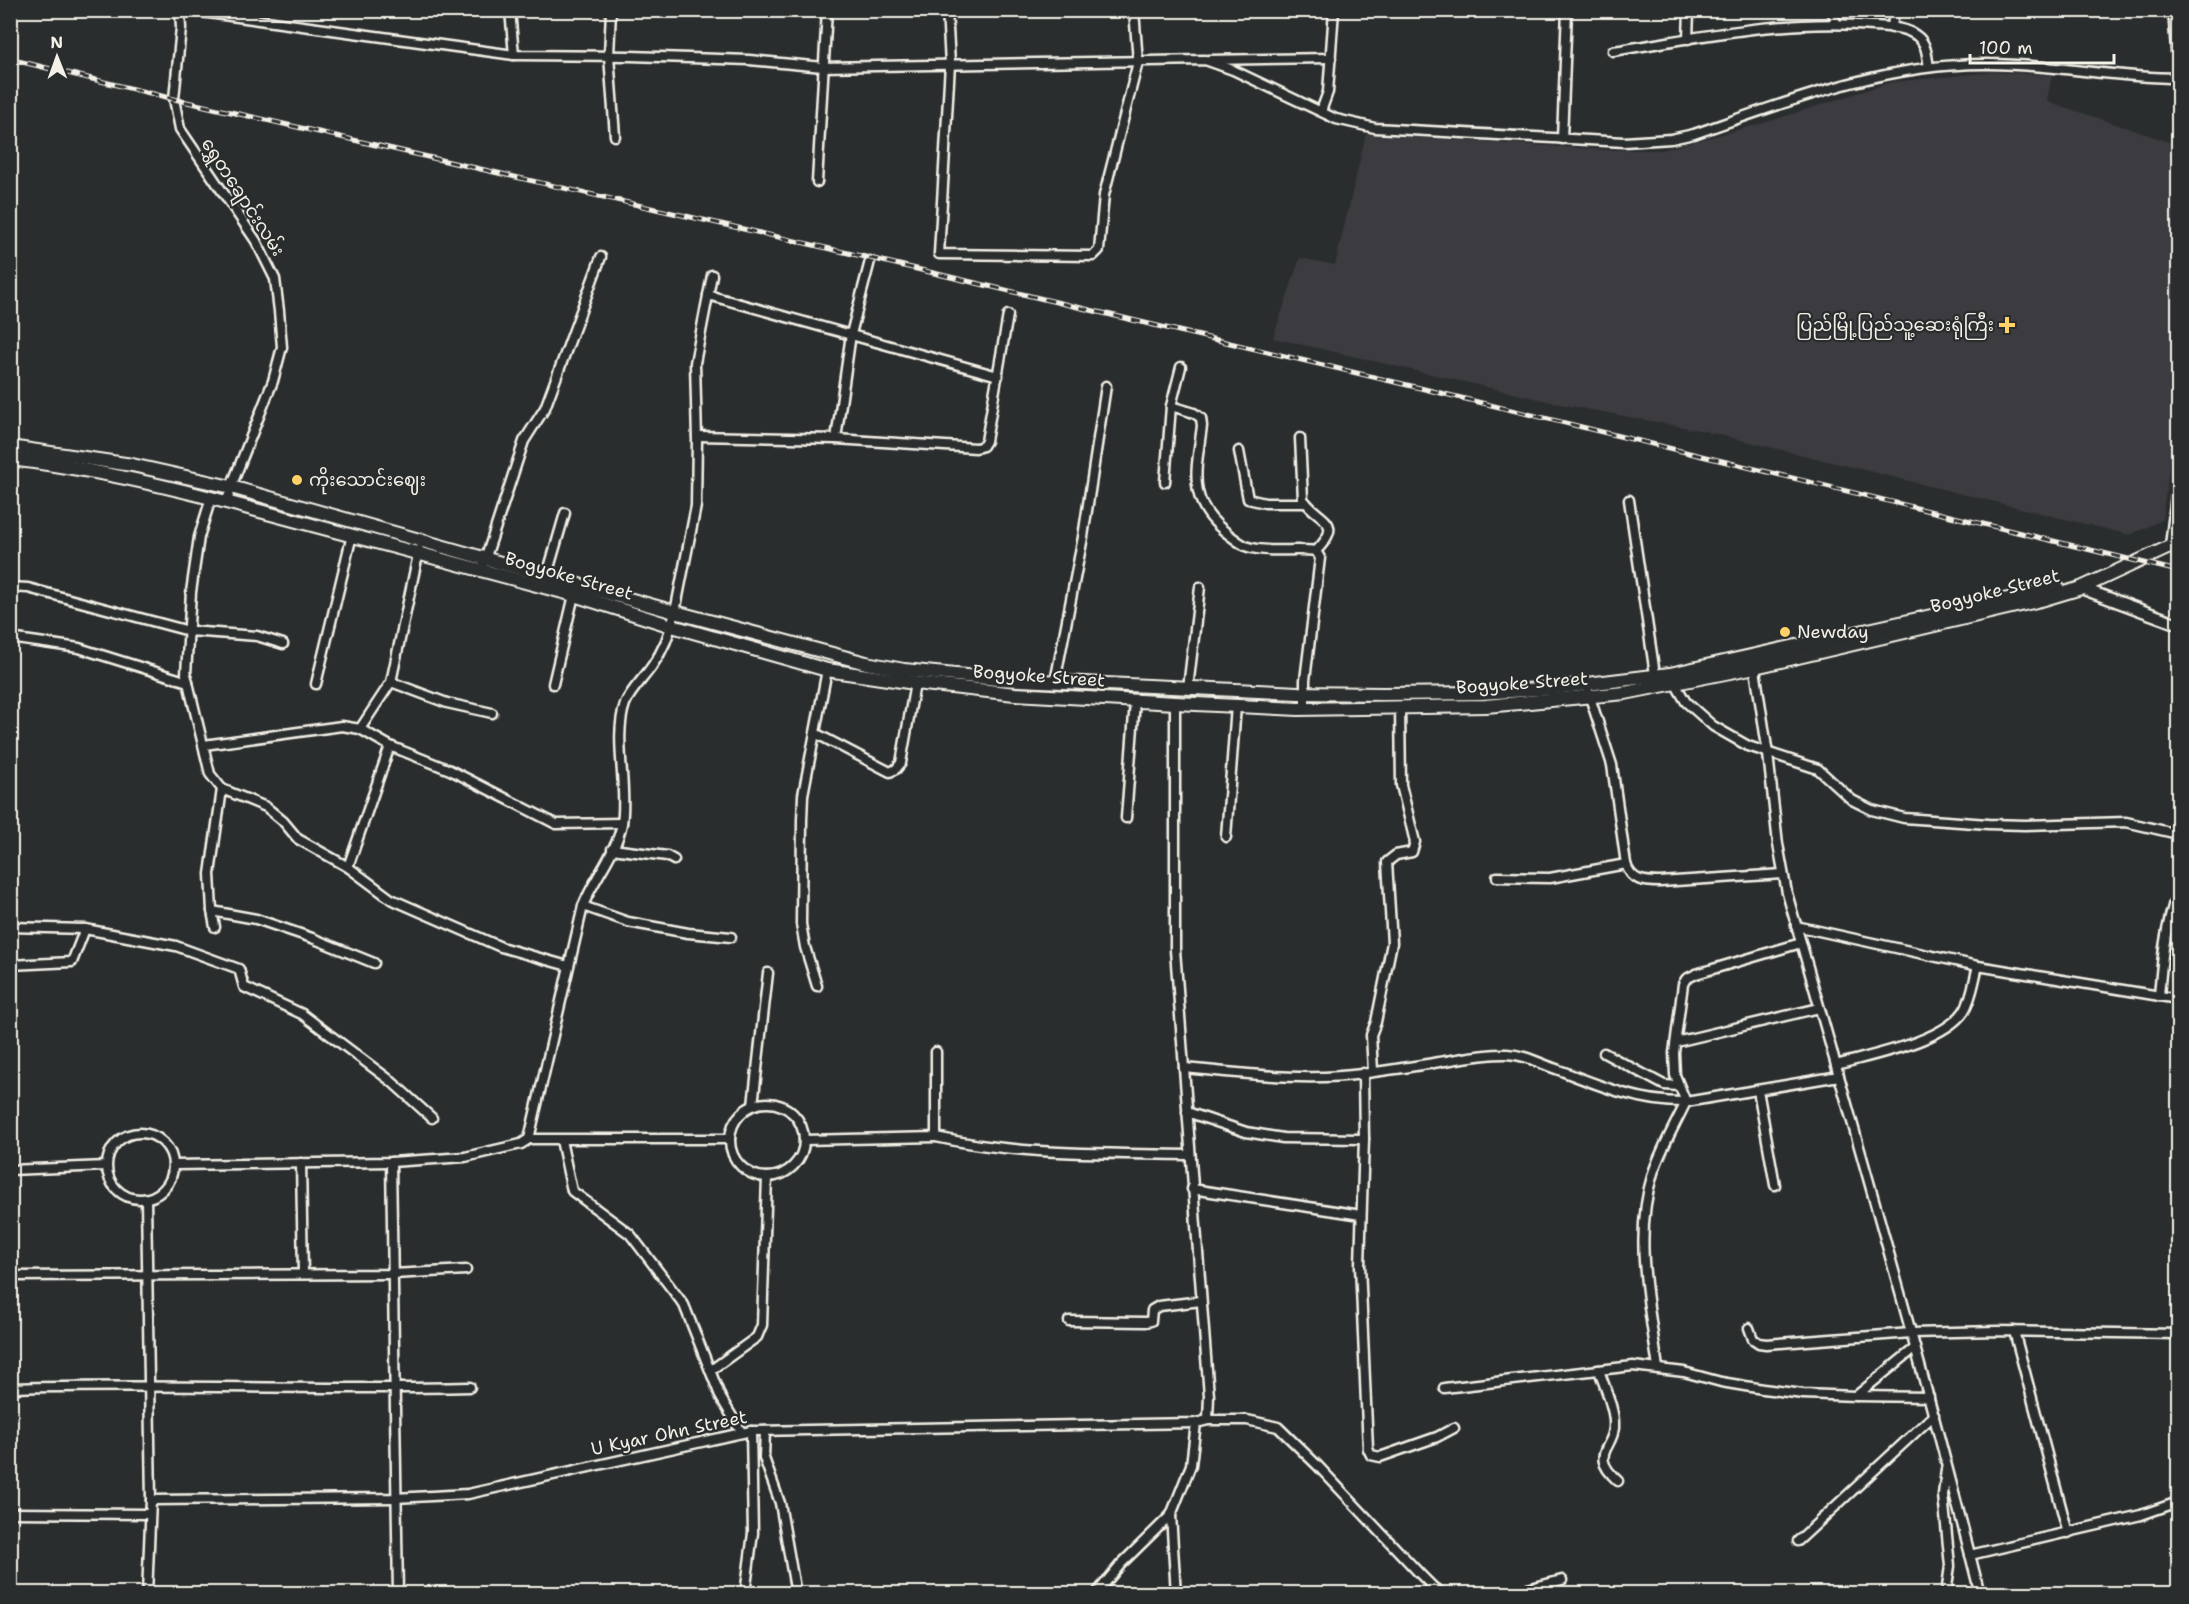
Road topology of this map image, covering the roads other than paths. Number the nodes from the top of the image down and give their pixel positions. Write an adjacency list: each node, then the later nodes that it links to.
1 (180, 10): 49 (street, ရွှေတချောင်းလမ်း)
2 (186, 10): 18 (street)
3 (510, 10): 18 (street)
4 (610, 10): 19 (street)
5 (827, 10): 24 (street)
6 (946, 10): 23 (street)
7 (1134, 10): 22 (street)
8 (1334, 10): 20 (street)
9 (1568, 10): 29 (street)
10 (1689, 10): 16 (street)
11 (1832, 10): 14 (street)
12 (1894, 10): 15 (street)
13 (2173, 10): 26 (street)
14 (1836, 23): 15 (street); 16 (street)
15 (1892, 28): 25 (street)
16 (1688, 39): 17 (street)
17 (1613, 51)
18 (514, 55): 19 (street)
19 (609, 56): 24 (street); 28 (street)
20 (1331, 58): 21 (street); 27 (street)
21 (1205, 60): 22 (street); 27 (street)
22 (1138, 62): 23 (street); 23 (street)
23 (950, 64): 24 (street)
24 (824, 67): 30 (street)
25 (1929, 67): 26 (street); 29 (street)
26 (2178, 77)
27 (1321, 111): 29 (street)
28 (615, 136)
29 (1562, 139)
30 (817, 182)
31 (601, 257): 59 (street)
32 (870, 261): 36 (street)
33 (712, 275): 34 (street)
34 (708, 295): 36 (street); 41 (street)
35 (1008, 315): 38 (street)
36 (851, 334): 38 (street); 43 (street)
37 (1181, 367): 40 (street)
38 (998, 376): 43 (street)
39 (1106, 386): 76 (street)
40 (1171, 406): 48 (street); 58 (street)
41 (697, 436): 43 (street); 65 (street)
42 (1300, 438): 53 (street)
43 (836, 439)
44 (10, 447): 49 (main road, Bogyoke Street)
45 (1239, 451): 53 (street)
46 (10, 459): 50 (main road, Bogyoke Street)
47 (2178, 478): 56 (street)
48 (1165, 482)
49 (231, 487): 52 (street, ရွှေတချောင်းလမ်း); 57 (main road, Bogyoke Street)
50 (211, 498): 52 (main road, Bogyoke Street); 68 (street)
51 (1629, 500): 77 (street)
52 (228, 502): 55 (main road, Bogyoke Street)
53 (1306, 503): 58 (street)
54 (565, 513): 60 (street)
55 (352, 536): 57 (main road, Bogyoke Street); 79 (street)
56 (2174, 544): 61 (main road, Bogyoke Street)
57 (419, 546): 59 (main road, Bogyoke Street); 75 (street)
58 (1316, 551): 83 (street)
59 (484, 564): 60 (main road, Bogyoke Street); 64 (main road, Bogyoke Street)
60 (547, 575): 65 (main road, Bogyoke Street)
61 (2083, 584): 66 (street); 71 (main road, Bogyoke Street)
62 (10, 587): 68 (street)
63 (1200, 587): 81 (street)
64 (574, 595): 67 (main road, Bogyoke Street); 80 (street)
65 (675, 612): 67 (street); 76 (main road, Bogyoke Street)
66 (2178, 624)
67 (672, 626): 72 (main road, Bogyoke Street); 97 (street)
68 (189, 631): 70 (street); 74 (street)
69 (10, 638): 74 (street)
70 (283, 644)
71 (1754, 662): 73 (main road, Bogyoke Street); 94 (street)
72 (827, 670): 78 (main road, Bogyoke Street); 91 (street)
73 (1672, 679): 77 (main road, Bogyoke Street); 94 (street)
74 (188, 682): 92 (street)
75 (391, 682): 89 (street); 90 (street)
76 (1055, 682): 81 (main road, Bogyoke Street)
77 (1656, 682): 82 (main road, Bogyoke Street)
78 (915, 683): 84 (main road, Bogyoke Street); 91 (street)
79 (316, 684)
80 (553, 684)
81 (1188, 688): 83 (main road, Bogyoke Street)
82 (1588, 691): 83 (main road, Bogyoke Street); 87 (main road, Bogyoke Street); 102 (street)
83 (1306, 693): 88 (street)
84 (1135, 701): 85 (main road, Bogyoke Street); 96 (street)
85 (1175, 703): 86 (main road, Bogyoke Street); 128 (street)
86 (1236, 706): 88 (main road, Bogyoke Street); 99 (street)
87 (1400, 707): 88 (main road, Bogyoke Street); 129 (street)
88 (1305, 709)
89 (492, 713)
90 (360, 729): 92 (street); 93 (street)
91 (815, 733): 120 (street)
92 (204, 745): 95 (street)
93 (390, 746): 97 (street); 103 (street)
94 (1768, 754): 98 (street); 104 (street)
95 (222, 789): 103 (street); 108 (street)
96 (1126, 818)
97 (622, 823): 100 (street)
98 (2178, 834)
99 (1226, 837)
100 (612, 849): 101 (street); 107 (street)
101 (674, 860)
102 (1626, 864): 104 (street); 105 (street)
103 (348, 867): 117 (street)
104 (1783, 874): 109 (street)
105 (1497, 877)
106 (2178, 891): 121 (street)
107 (583, 906): 113 (street); 117 (street)
108 (212, 911): 111 (street); 115 (street)
109 (1796, 926): 114 (street); 118 (street)
110 (10, 927): 112 (street)
111 (215, 927)
112 (84, 929): 116 (street); 137 (street)
113 (731, 937)
114 (1801, 944): 123 (street); 124 (street)
115 (374, 963)
116 (10, 965)
117 (568, 966): 139 (street)
118 (1977, 966): 121 (street); 127 (street)
119 (768, 973): 135 (street)
120 (817, 986)
121 (2159, 996): 122 (street)
122 (2178, 999)
123 (1819, 1008): 124 (street); 127 (street)
124 (1676, 1042): 132 (street)
125 (936, 1052): 138 (street)
126 (1604, 1053): 132 (street)
127 (1836, 1065): 131 (street)
128 (1184, 1068): 130 (street); 136 (street)
129 (1373, 1071): 130 (street); 134 (street)
130 (1363, 1073): 141 (street)
131 (1839, 1076): 133 (street); 164 (street)
132 (1679, 1086): 134 (street)
133 (1758, 1090): 134 (street); 151 (street)
134 (1686, 1102): 167 (street)
135 (753, 1105): 140 (street); 143 (street)
136 (1187, 1112): 141 (street); 144 (street)
137 (432, 1118)
138 (936, 1137): 143 (street); 144 (street)
139 (529, 1139): 142 (street); 145 (street)
140 (730, 1139): 142 (street); 150 (street)
141 (1364, 1139): 154 (street)
142 (561, 1140): 168 (street)
143 (804, 1140): 150 (street)
144 (1190, 1155): 152 (street)
145 (391, 1162): 146 (street); 157 (street)
146 (301, 1163): 147 (street); 156 (street)
147 (174, 1165): 148 (street); 153 (street)
148 (106, 1166): 149 (street); 153 (street)
149 (10, 1170)
150 (767, 1177): 168 (street)
151 (1775, 1185)
152 (1192, 1189): 154 (street); 160 (street)
153 (146, 1199): 158 (street)
154 (1361, 1215): 180 (street)
155 (466, 1270): 157 (street)
156 (303, 1274): 157 (street); 158 (street)
157 (393, 1274): 174 (street)
158 (147, 1275): 159 (street); 170 (street)
159 (10, 1276)
160 (1201, 1301): 161 (street); 178 (street)
161 (1069, 1321)
162 (1749, 1328): 164 (street)
163 (2014, 1331): 164 (street); 165 (street); 191 (street)
164 (1911, 1333): 166 (street)
165 (2178, 1334)
166 (1915, 1348): 175 (street); 176 (street)
167 (1658, 1368): 169 (street); 175 (street)
168 (711, 1370): 182 (street)
169 (1599, 1370): 173 (street); 184 (street)
170 (148, 1387): 172 (street); 174 (street); 186 (street)
171 (470, 1387): 174 (street)
172 (10, 1388)
173 (1444, 1388)
174 (394, 1389): 185 (street)
175 (1856, 1396): 176 (street)
176 (1929, 1397): 177 (street)
177 (1934, 1415): 183 (street); 192 (street)
178 (1208, 1420): 179 (street, U Kyar Ohn Street); 201 (street, U Kyar Ohn Street)
179 (1196, 1423): 181 (street, U Kyar Ohn Street); 190 (street)
180 (1454, 1428)
181 (765, 1431): 182 (street, U Kyar Ohn Street); 198 (street)
182 (747, 1432): 185 (street, U Kyar Ohn Street); 197 (street)
183 (1947, 1466): 193 (street); 203 (street)
184 (1618, 1480)
185 (395, 1498): 186 (street, U Kyar Ohn Street); 196 (street)
186 (151, 1500): 189 (street)
187 (2178, 1502): 191 (street)
188 (10, 1513): 189 (street)
189 (150, 1514): 195 (street)
190 (1171, 1515): 199 (street); 200 (street)
191 (2068, 1533): 193 (street)
192 (1798, 1541)
193 (1970, 1555): 204 (street)
194 (1562, 1580): 202 (street)
195 (147, 1593)
196 (398, 1593)
197 (745, 1593)
198 (796, 1593)
199 (1096, 1593)
200 (1176, 1593)
201 (1443, 1593)
202 (1508, 1593)
203 (1946, 1593)
204 (1980, 1593)

